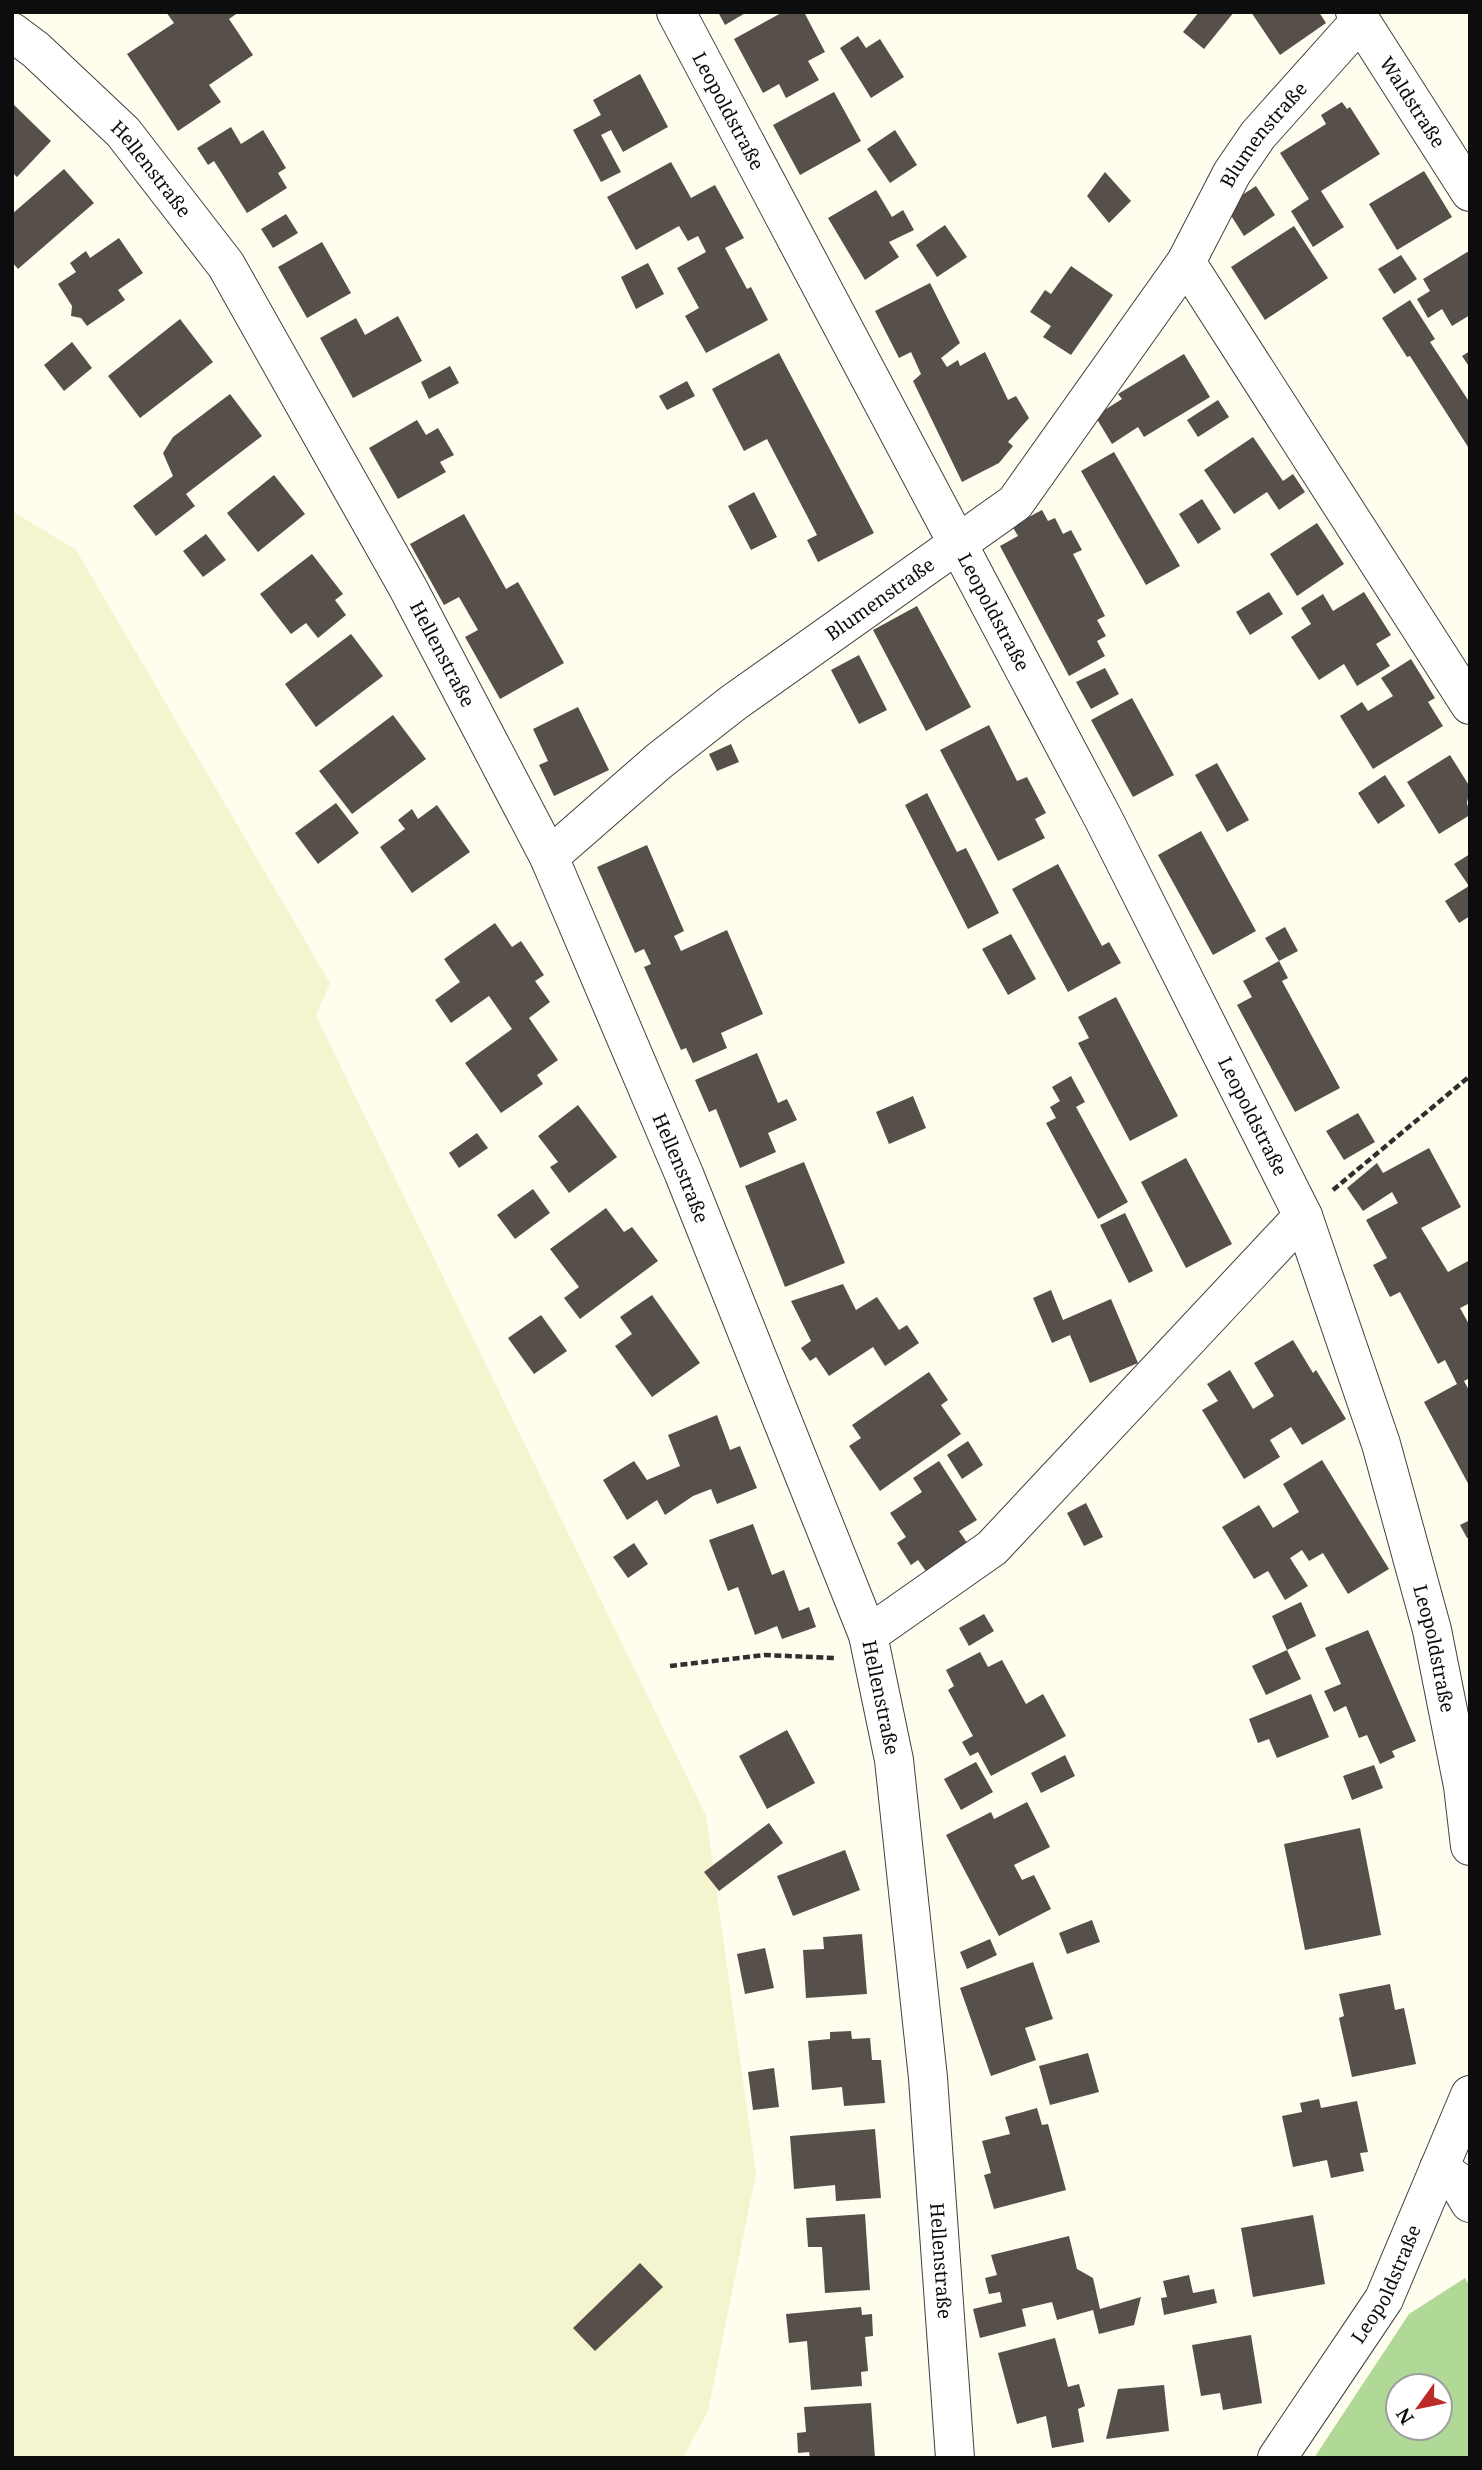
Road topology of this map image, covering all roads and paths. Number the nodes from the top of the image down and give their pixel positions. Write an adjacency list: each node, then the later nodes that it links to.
1 (676, 12): 6 (street, Leopoldstraße)
2 (1357, 16): 4 (street, Waldstraße); 5 (street, Blumenstraße)
3 (12, 32): 8 (street, Hellenstraße)
4 (1470, 192)
5 (1186, 262): 6 (street, Blumenstraße); 7 (street)
6 (958, 544): 8 (street, Blumenstraße); 10 (street, Leopoldstraße)
7 (1470, 705)
8 (550, 857): 11 (street, Hellenstraße)
9 (1470, 1076): 10 (path)
10 (1303, 1216): 11 (street); 13 (street, Leopoldstraße)
11 (871, 1648): 12 (path); 17 (street, Hellenstraße)
12 (670, 1666)
13 (1470, 1846)
14 (1470, 2095): 15 (street, Leopoldstraße)
15 (1439, 2168): 16 (street); 18 (street, Leopoldstraße)
16 (1470, 2203)
17 (955, 2458)
18 (1277, 2458)

